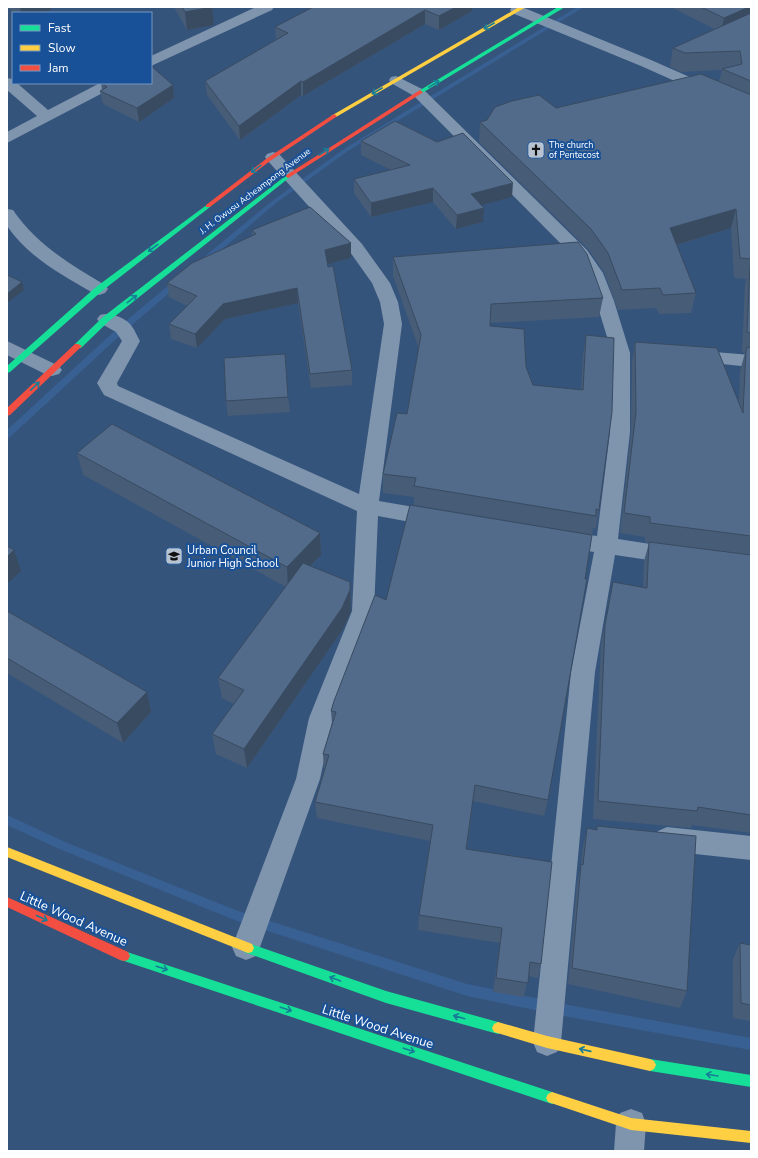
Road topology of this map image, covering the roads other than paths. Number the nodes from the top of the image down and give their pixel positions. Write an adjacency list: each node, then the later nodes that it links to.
1 (267, 7): 5 (street)
2 (562, 7): 4 (main road, J. H. Owusu Acheampong Avenue)
3 (520, 8): 4 (street); 6 (main road, J. H. Owusu Acheampong Avenue, one-way to 6)
4 (541, 19): 9 (main road, J. H. Owusu Acheampong Avenue, one-way to 4); 10 (street)
5 (152, 62)
6 (396, 80): 9 (street); 13 (main road, J. H. Owusu Acheampong Avenue, one-way to 13)
7 (7, 82): 11 (street)
8 (109, 84): 11 (street)
9 (419, 93): 14 (main road, J. H. Owusu Acheampong Avenue, one-way to 9); 27 (street)
10 (751, 110)
11 (47, 117): 12 (street)
12 (7, 138)
13 (273, 157): 14 (street); 16 (main road, J. H. Owusu Acheampong Avenue, one-way to 16)
14 (290, 175): 17 (main road, J. H. Owusu Acheampong Avenue, one-way to 14); 24 (street)
15 (7, 214): 16 (street)
16 (100, 288): 18 (main road, J. H. Owusu Acheampong Avenue)
17 (106, 319): 22 (main road, J. H. Owusu Acheampong Avenue); 24 (street)
18 (15, 351): 21 (main road, J. H. Owusu Acheampong Avenue); 22 (street)
19 (674, 355): 20 (street)
20 (751, 361)
21 (7, 370)
22 (52, 370): 23 (main road, J. H. Owusu Acheampong Avenue, one-way to 22)
23 (7, 413)
24 (368, 507): 25 (street); 33 (street)
25 (453, 521)
26 (537, 535): 27 (street)
27 (606, 547): 28 (street); 34 (street)
28 (698, 559)
29 (644, 837): 30 (street)
30 (751, 848)
31 (7, 852): 33 (main road)
32 (7, 902): 36 (main road, Little Wood Avenue, one-way to 36)
33 (246, 947): 34 (main road, one-way to 33)
34 (547, 1042): 35 (main road, one-way to 34)
35 (751, 1081)
36 (630, 1137): 37 (main road, Little Wood Avenue)
37 (751, 1137)

